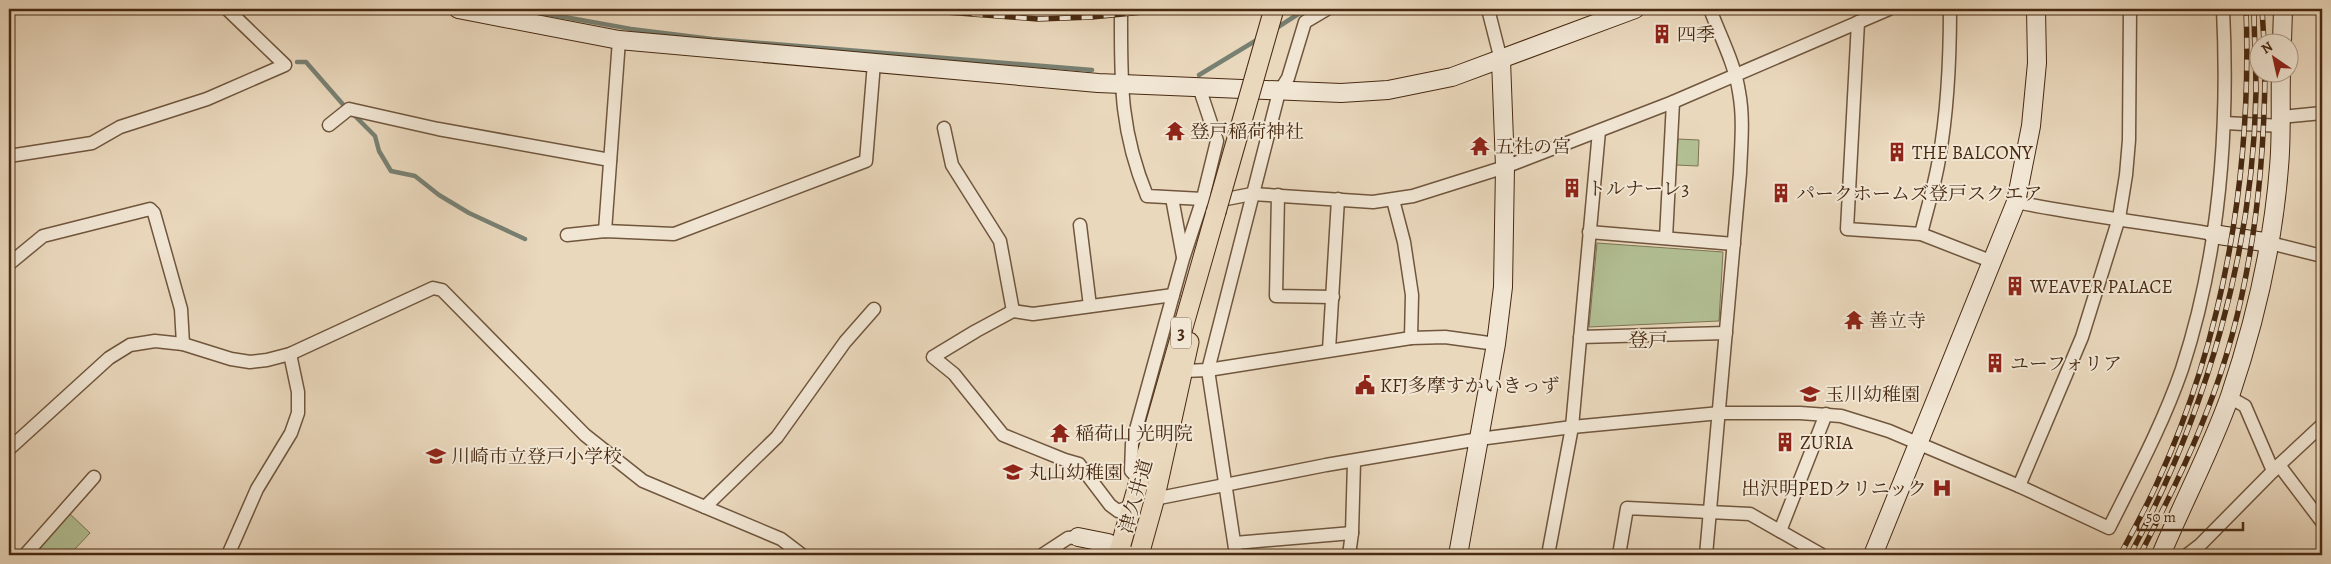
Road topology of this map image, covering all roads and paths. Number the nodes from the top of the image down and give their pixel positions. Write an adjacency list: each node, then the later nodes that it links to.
1 (227, 9): 34 (street)
2 (458, 9): 18 (street)
3 (1121, 9): 23 (street)
4 (1274, 9): 43 (main road, 3, bridge)
5 (1327, 9): 26 (street)
6 (1488, 9): 19 (street)
7 (1635, 9): 19 (street)
8 (1710, 9): 21 (street)
9 (1889, 9): 15 (street)
10 (1950, 9): 48 (street)
11 (2036, 9): 42 (street)
12 (2130, 9): 44 (street)
13 (2223, 9): 30 (street)
14 (2283, 9): 16 (street)
15 (1858, 22): 21 (street); 48 (street)
16 (2282, 32)
17 (1262, 38): 25 (street)
18 (619, 40): 20 (street); 35 (street)
19 (1501, 60): 26 (street); 36 (street)
20 (874, 63): 23 (street); 46 (street)
21 (1736, 76): 27 (street); 54 (street)
22 (2281, 82): 29 (street)
23 (1121, 84): 24 (street); 39 (street)
24 (1199, 87): 25 (street); 43 (street)
25 (1253, 89): 26 (street)
26 (1279, 92): 37 (street)
27 (1673, 102): 33 (street); 52 (street)
28 (2322, 113): 29 (street)
29 (2281, 121): 30 (street); 53 (street)
30 (2226, 123): 49 (street)
31 (329, 126): 35 (street)
32 (944, 128): 63 (street)
33 (1599, 131): 36 (street); 47 (street)
34 (9, 156)
35 (610, 160): 46 (street)
36 (1505, 167): 41 (street); 68 (street)
37 (1252, 194): 38 (street); 43 (street); 71 (street)
38 (1278, 195): 40 (street); 60 (street)
39 (1172, 198): 43 (street); 57 (street)
40 (1338, 198): 41 (street); 60 (street)
41 (1393, 200): 66 (street)
42 (2016, 202): 44 (street); 58 (street)
43 (1210, 205): 51 (main road, 津久井道 / 3); 57 (street)
44 (2119, 218): 49 (street); 86 (street)
45 (1080, 225): 61 (street)
46 (605, 230): 50 (street)
47 (1589, 232): 52 (street); 65 (street)
48 (1921, 234): 58 (street)
49 (2213, 234): 53 (street); 86 (street)
50 (567, 235)
51 (1209, 235): 72 (main road, 津久井道 / 3); 84 (main road, 津久井道 / 3)
52 (1666, 238): 54 (street)
53 (2270, 242): 55 (street); 73 (street)
54 (1734, 244): 64 (street)
55 (2322, 256)
56 (11, 258): 67 (street)
57 (1183, 259): 59 (street)
58 (1992, 262): 79 (street)
59 (1173, 295): 61 (street); 84 (street)
60 (1333, 297): 69 (street)
61 (1090, 306): 63 (street)
62 (874, 309): 89 (street)
63 (1014, 312): 88 (street)
64 (1726, 333): 65 (street); 74 (street)
65 (1580, 337): 77 (street)
66 (1411, 338): 68 (street); 69 (street)
67 (183, 344): 70 (street); 80 (street)
68 (1496, 344): 78 (street)
69 (1329, 350): 71 (street)
70 (290, 354): 89 (street); 98 (street)
71 (1208, 370): 72 (street); 85 (street)
72 (1184, 371): 87 (main road, 津久井道 / 3)
73 (2229, 397): 82 (street); 109 (street)
74 (1720, 413): 75 (street); 77 (street); 90 (street)
75 (1826, 414): 79 (street); 92 (street)
76 (2322, 426): 82 (street)
77 (1572, 427): 78 (street); 104 (street)
78 (1479, 439): 81 (street); 103 (street)
79 (1918, 444): 86 (street); 108 (street)
80 (9, 449)
81 (1354, 462): 85 (street); 93 (street)
82 (2276, 468): 91 (street); 110 (street)
83 (94, 477): 97 (street)
84 (1139, 479): 88 (main road, 津久井道 / 3)
85 (1227, 485): 87 (street); 95 (street)
86 (2019, 486)
87 (1154, 499): 101 (main road, 津久井道 / 3)
88 (1132, 506): 96 (main road, 津久井道 / 3)
89 (705, 507): 99 (street)
90 (1710, 513): 92 (street); 105 (street); 106 (street)
91 (2322, 522)
92 (1780, 531): 107 (street)
93 (1352, 533): 95 (street); 102 (street)
94 (1078, 537): 96 (street); 100 (street)
95 (1236, 549)
96 (1122, 553)
97 (25, 555)
98 (228, 555)
99 (802, 555)
100 (1042, 555)
101 (1139, 555)
102 (1349, 555)
103 (1458, 555)
104 (1548, 555)
105 (1619, 555)
106 (1706, 555)
107 (1822, 555)
108 (1873, 555)
109 (2161, 555)
110 (2187, 555)

